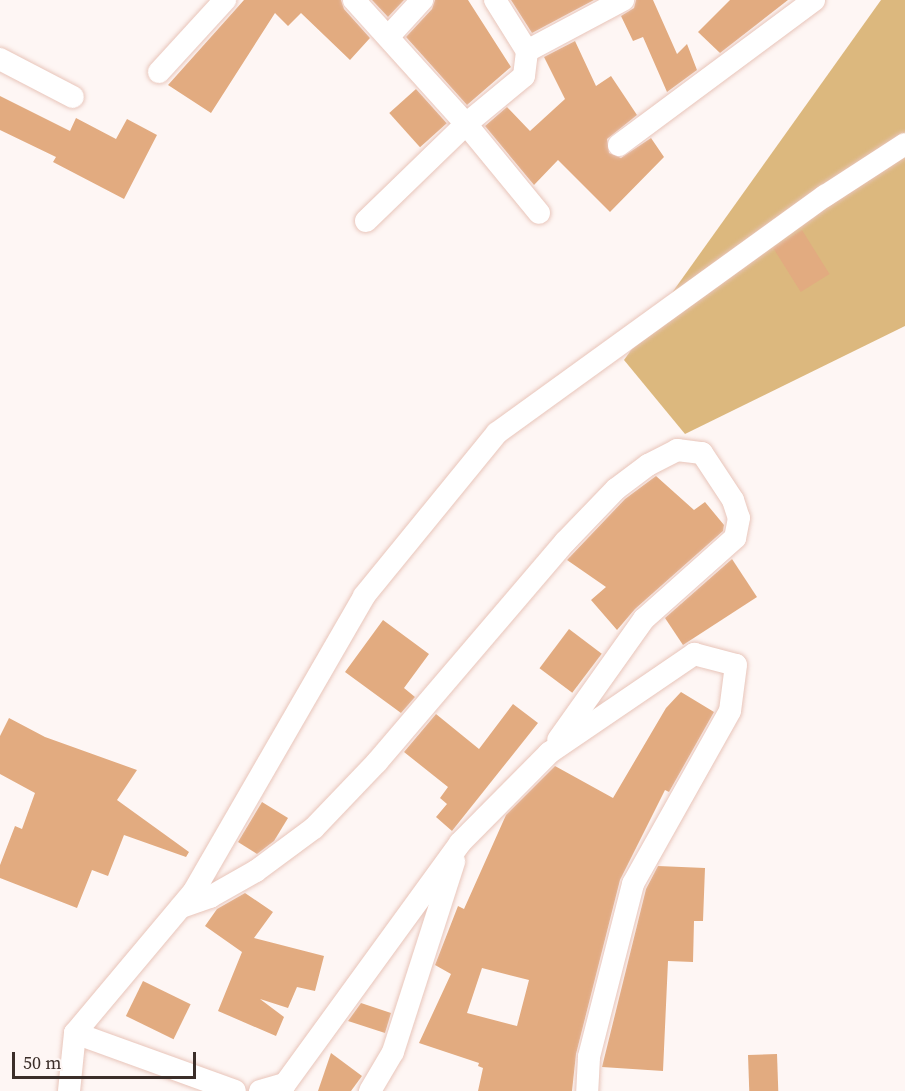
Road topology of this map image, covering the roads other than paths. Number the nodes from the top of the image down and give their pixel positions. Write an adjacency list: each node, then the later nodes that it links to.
1 (225, 0): 10 (street)
2 (354, 0): 7 (street)
3 (422, 0): 7 (street)
4 (495, 0): 8 (street)
5 (623, 0): 8 (street)
6 (814, 0): 14 (street)
7 (389, 36): 12 (street)
8 (527, 51): 12 (street)
9 (0, 59): 11 (street)
10 (159, 72)
11 (73, 97)
12 (466, 124): 15 (street); 16 (street)
13 (905, 144): 19 (street)
14 (619, 145)
15 (538, 213)
16 (366, 221)
17 (549, 753): 18 (street); 19 (street); 25 (street)
18 (460, 843): 23 (street); 24 (street)
19 (180, 907): 20 (street)
20 (75, 1033): 21 (street); 22 (street)
21 (69, 1091)
22 (235, 1091)
23 (260, 1091)
24 (370, 1091)
25 (586, 1091)

